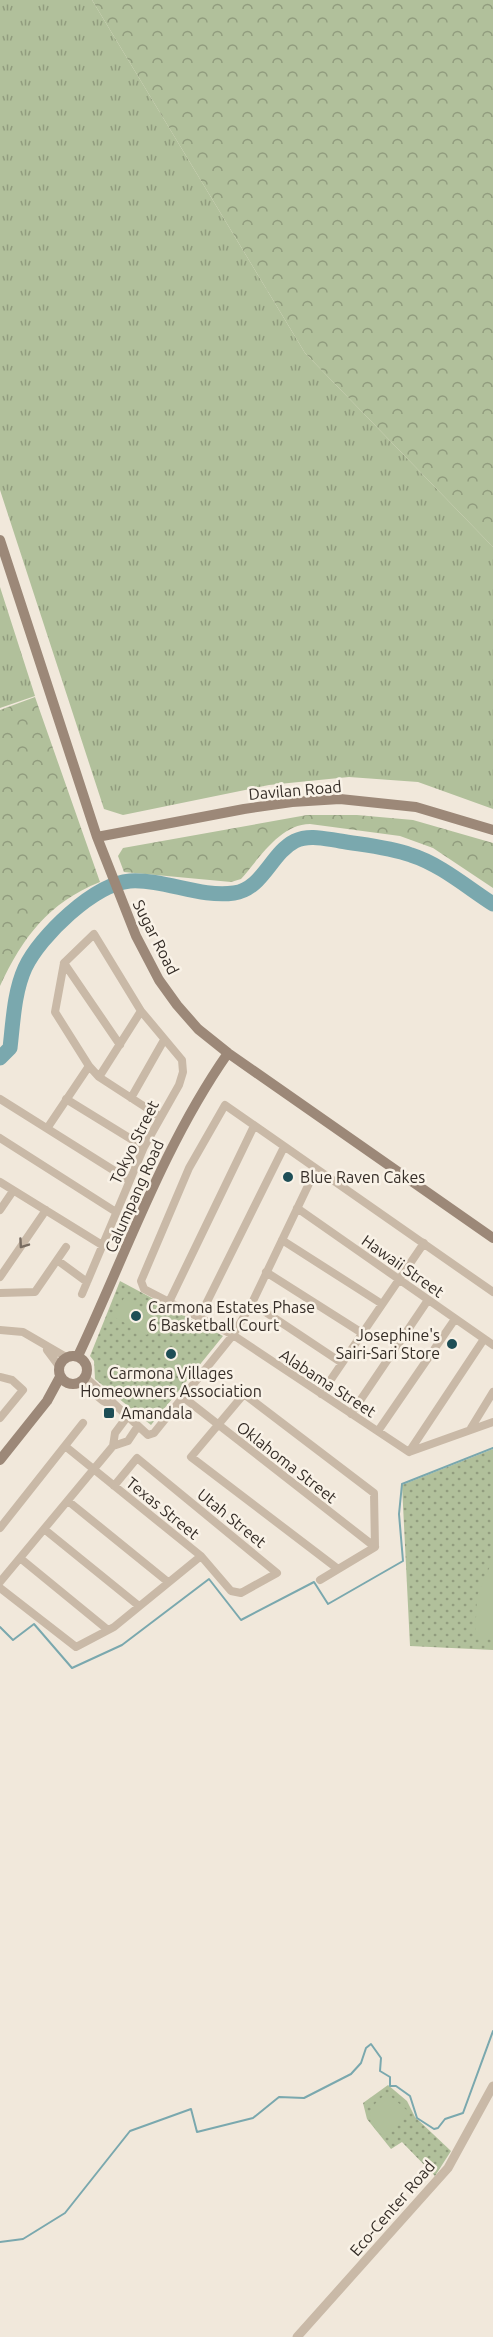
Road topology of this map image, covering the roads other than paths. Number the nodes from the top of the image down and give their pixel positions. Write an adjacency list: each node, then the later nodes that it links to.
1 (0, 540): 3 (main road, Sugar Road)
2 (493, 830): 3 (main road, Davilan Road)
3 (97, 837): 8 (main road, Sugar Road)
4 (64, 963): 5 (street, Tokyo Street); 7 (street); 9 (street)
5 (141, 1011): 6 (street, Tokyo Street); 7 (street)
6 (164, 1040): 11 (street); 14 (street, Tokyo Street)
7 (120, 1045): 10 (street)
8 (228, 1053): 28 (main road, Sugar Road); 53 (main road, Calumpang Road)
9 (89, 1066): 10 (street); 13 (street)
10 (99, 1077): 11 (street)
11 (131, 1098): 14 (street)
12 (0, 1099): 16 (street)
13 (66, 1099): 16 (street); 18 (street)
14 (159, 1116): 18 (street, Tokyo Street)
15 (254, 1126): 19 (street); 42 (street); 42 (street, Alabama Street)
16 (48, 1127): 21 (street)
17 (0, 1138): 27 (street)
18 (144, 1147): 21 (street, Tokyo Street)
19 (284, 1147): 20 (street); 45 (street)
20 (316, 1169): 24 (street); 30 (street)
21 (129, 1180): 27 (street, Tokyo Street)
22 (0, 1182): 23 (street)
23 (13, 1191): 25 (street); 26 (street)
24 (297, 1208): 29 (street); 36 (street, Hawaii Street)
25 (0, 1210)
26 (45, 1210): 31 (street); 35 (street, one-way to 35)
27 (116, 1212): 31 (street, Tokyo Street)
28 (493, 1238)
29 (282, 1240): 34 (street); 44 (street)
30 (424, 1243): 36 (street); 38 (street)
31 (102, 1245): 37 (street, Tokyo Street)
32 (66, 1247): 33 (street)
33 (57, 1260): 37 (street); 39 (street)
34 (266, 1272): 43 (street); 48 (street)
35 (0, 1276)
36 (398, 1279): 41 (street, Hawaii Street); 44 (street)
37 (87, 1282): 40 (street, Tokyo Street)
38 (493, 1292)
39 (0, 1293)
40 (82, 1293)
41 (428, 1300): 46 (street, Hawaii Street); 62 (street)
42 (169, 1302): 45 (street, Alabama Street)
43 (252, 1304): 49 (street); 55 (street)
44 (382, 1304): 48 (street)
45 (199, 1318): 49 (street, Alabama Street)
46 (455, 1319): 50 (street, Hawaii Street); 70 (street)
47 (0, 1330): 51 (street)
48 (362, 1333): 55 (street)
49 (233, 1335): 60 (street, Alabama Street); 61 (street)
50 (484, 1339): 52 (street, Hawaii Street); 73 (street)
51 (43, 1344): 54 (street); 56 (street)
52 (493, 1345)
53 (78, 1356): 54 (main road); 58 (main road)
54 (66, 1357): 56 (main road)
55 (342, 1363): 60 (street)
56 (62, 1375): 58 (main road); 74 (main road)
57 (0, 1377): 64 (street)
58 (83, 1379): 63 (street)
59 (493, 1392): 69 (street)
60 (321, 1394): 62 (street, Alabama Street)
61 (183, 1397): 67 (street, Oklahoma Street); 68 (street)
62 (351, 1414): 70 (street, Alabama Street)
63 (128, 1417): 68 (street); 72 (street)
64 (0, 1418)
65 (493, 1422): 69 (street)
66 (83, 1423): 71 (street)
67 (217, 1425): 80 (street, Oklahoma Street); 80 (street); 83 (street)
68 (138, 1426): 72 (street)
69 (471, 1428): 73 (street)
70 (378, 1431): 73 (street, Alabama Street)
71 (65, 1446): 75 (street, Texas Street); 78 (street)
72 (113, 1446): 75 (street)
73 (409, 1452)
74 (0, 1460)
75 (93, 1470): 76 (street, Texas Street); 77 (street)
76 (114, 1486): 81 (street, Texas Street); 88 (street, Utah Street)
77 (68, 1501): 79 (street); 86 (street)
78 (0, 1528)
79 (44, 1529): 82 (street); 89 (street)
80 (375, 1547): 83 (street)
81 (201, 1556): 86 (street); 88 (street, Texas Street)
82 (20, 1558): 85 (street); 90 (street)
83 (338, 1569): 84 (street)
84 (320, 1580)
85 (0, 1582)
86 (168, 1582): 89 (street)
87 (0, 1588): 90 (street)
88 (241, 1593)
89 (139, 1606): 90 (street)
90 (108, 1630)
91 (493, 2086): 92 (street, Eco-Center Road)
92 (297, 2337)

